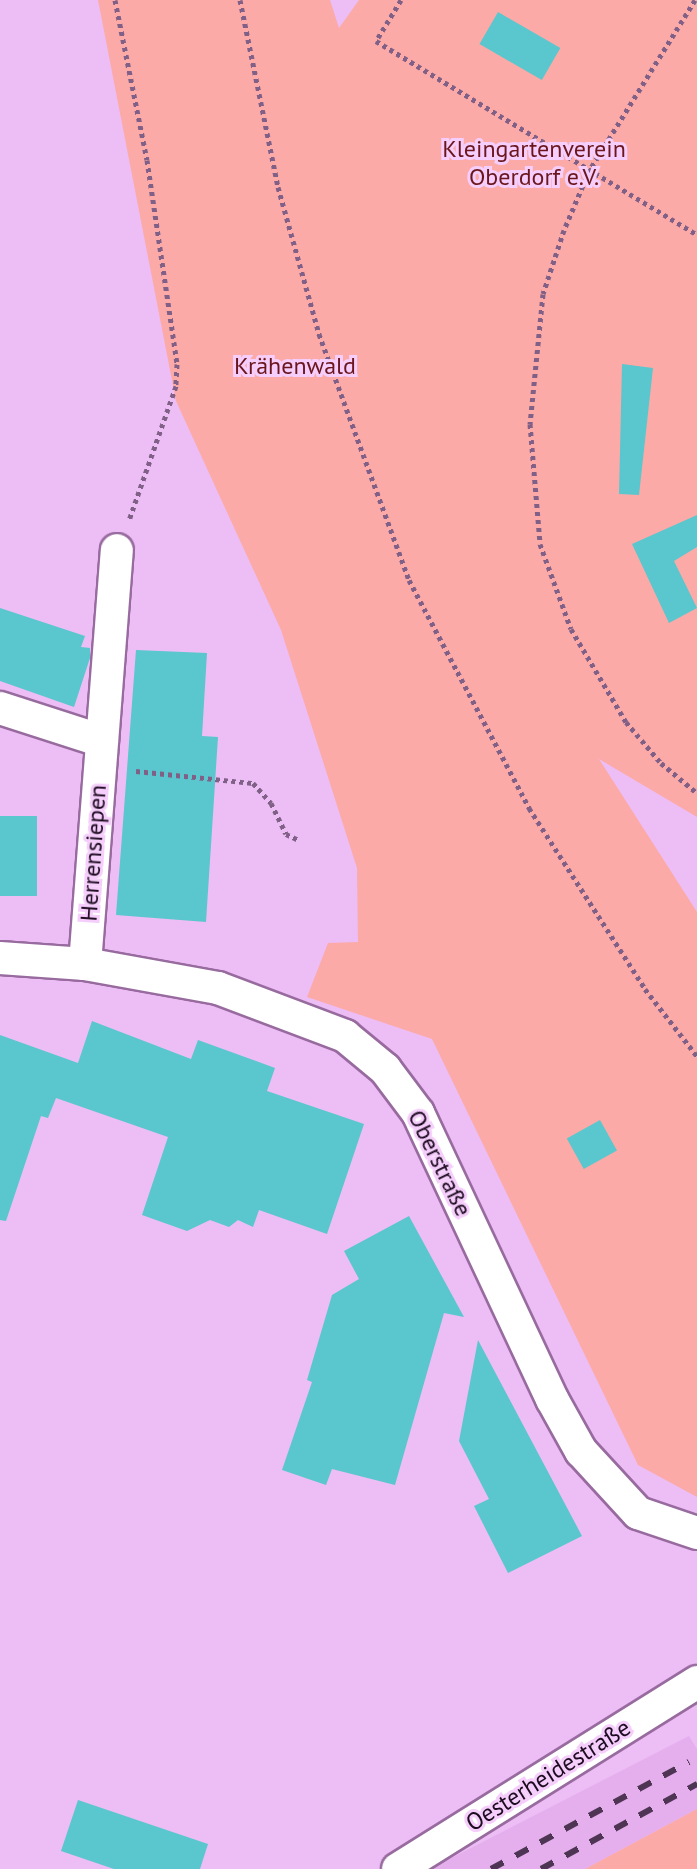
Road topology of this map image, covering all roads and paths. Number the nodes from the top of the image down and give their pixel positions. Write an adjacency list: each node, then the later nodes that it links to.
1 (115, 0): 7 (path)
2 (240, 0): 14 (path)
3 (401, 0): 5 (path)
4 (695, 0): 5 (path)
5 (589, 171): 6 (path); 10 (path)
6 (697, 235)
7 (117, 550): 9 (street, Herrensiepen)
8 (0, 708): 9 (street)
9 (100, 754): 11 (path); 13 (street, Herrensiepen)
10 (697, 793)
11 (299, 840)
12 (0, 958): 13 (street, Oberstraße)
13 (85, 964): 15 (street, Oberstraße)
14 (697, 1056)
15 (697, 1533)
16 (697, 1682): 17 (street, Oesterheidestraße)
17 (398, 1869)

